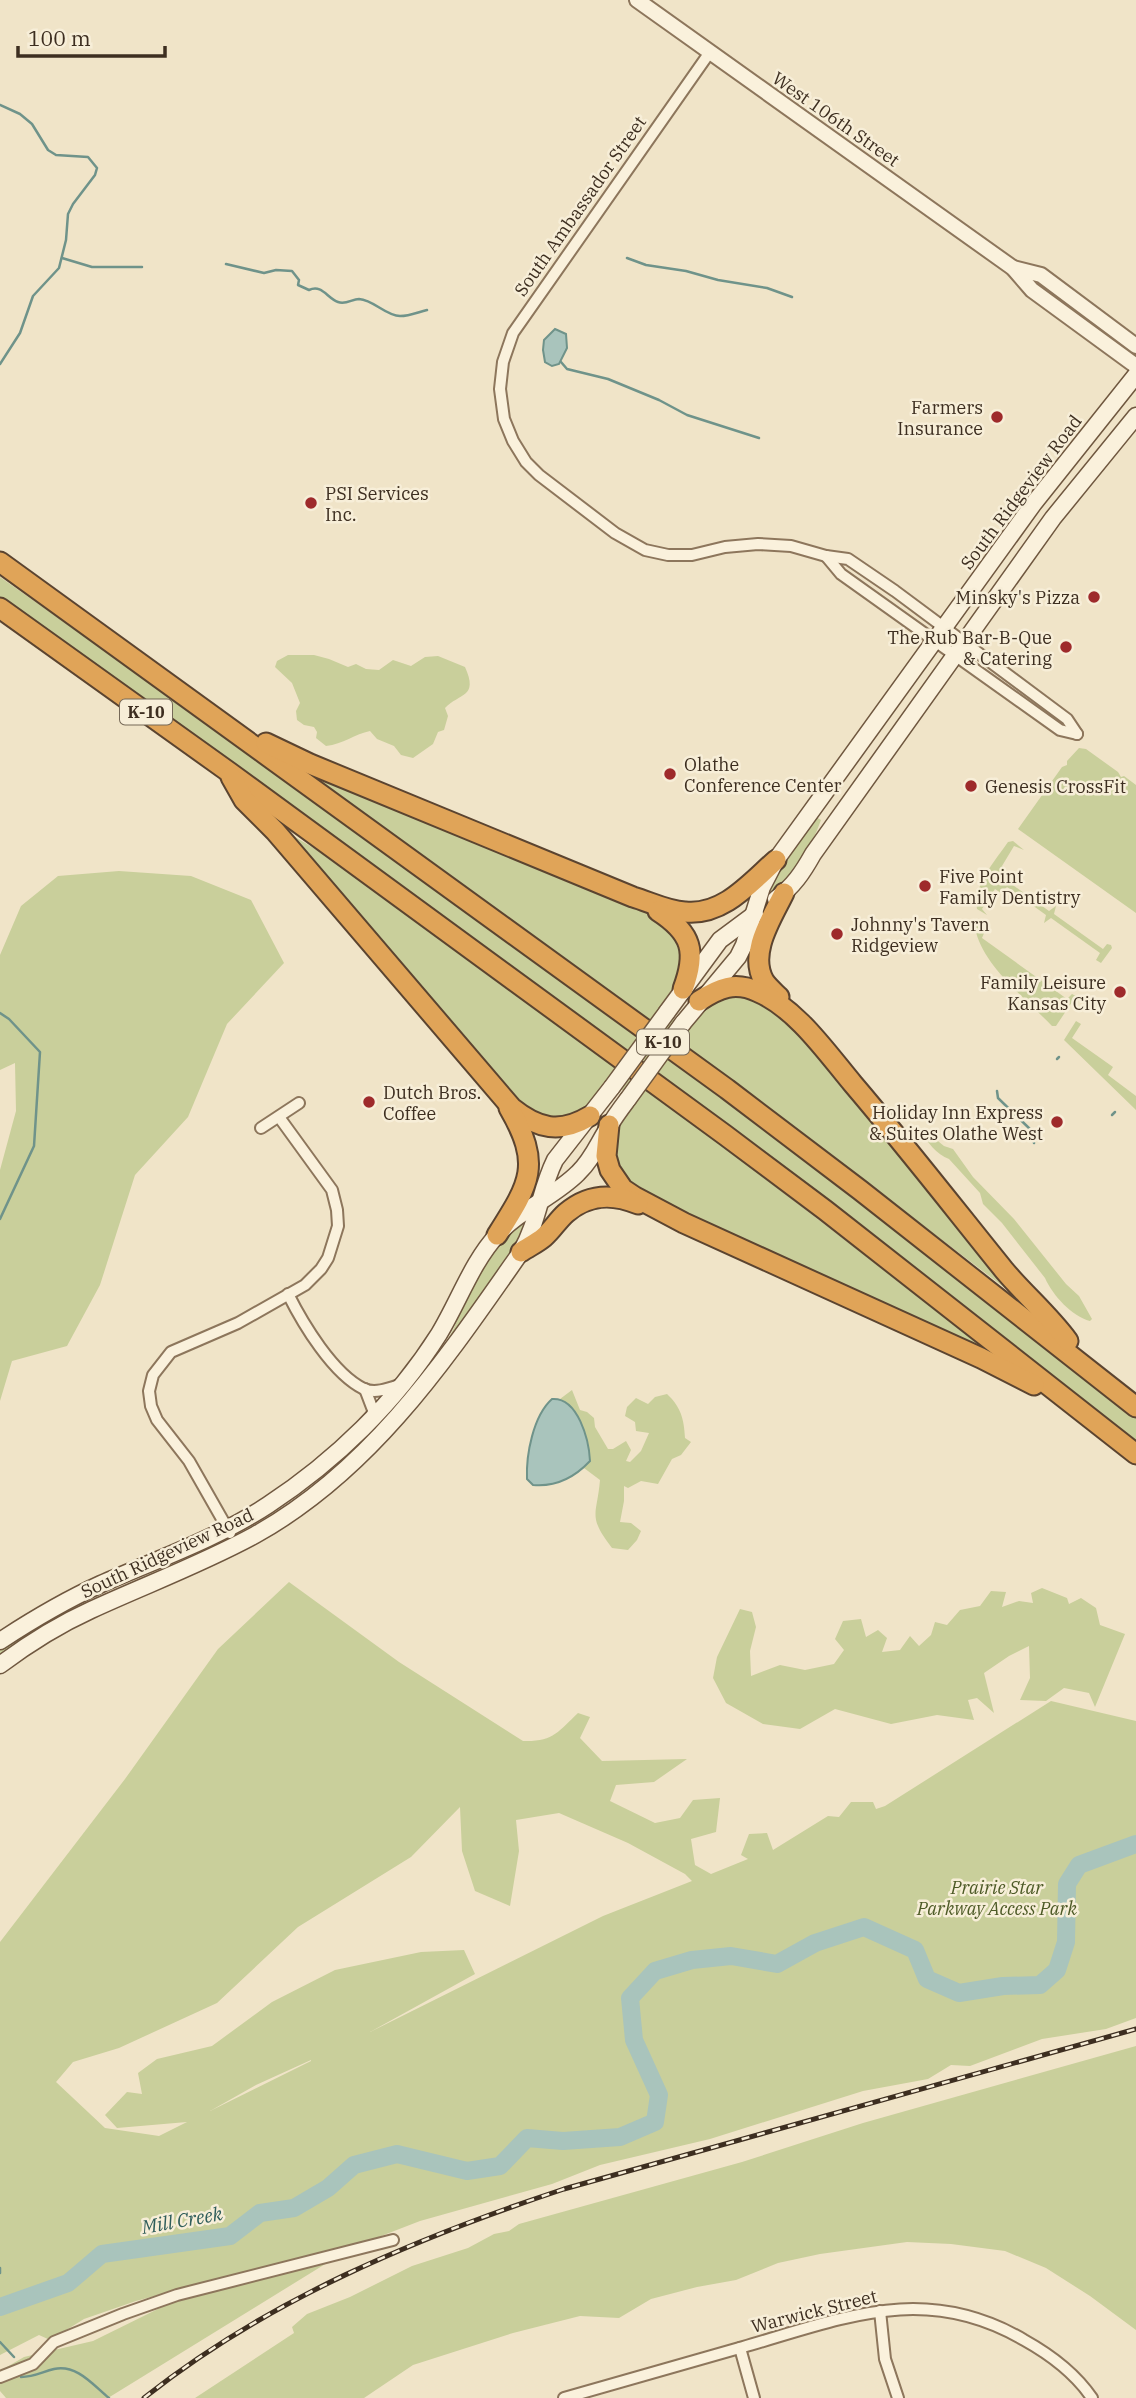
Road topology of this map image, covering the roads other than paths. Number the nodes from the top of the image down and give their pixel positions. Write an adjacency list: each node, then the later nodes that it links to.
1 (637, 0): 2 (street, West 106th Street)
2 (710, 52): 3 (street, West 106th Street); 8 (street, South Ambassador Street)
3 (1013, 268): 4 (street, West 106th Street); 5 (street, West 106th Street)
4 (1136, 346)
5 (1136, 366)
6 (1136, 375): 11 (main road, South Ridgeview Road)
7 (1136, 416): 12 (main road, South Ridgeview Road)
8 (826, 556): 11 (street); 11 (street)
9 (0, 562): 13 (highway, K-10)
10 (0, 608): 14 (highway, K-10)
11 (939, 634): 12 (street); 12 (street); 15 (main road, South Ridgeview Road)
12 (960, 650): 12 (street); 16 (main road, South Ridgeview Road)
13 (233, 729): 17 (highway); 32 (highway, K-10)
14 (229, 772): 21 (highway); 37 (highway, K-10)
15 (776, 860): 17 (highway); 18 (main road, South Ridgeview Road)
16 (784, 893): 18 (main road, South Ridgeview Road); 20 (highway)
17 (633, 897): 19 (highway)
18 (754, 914): 19 (main road, South Ridgeview Road); 19 (main road, South Ridgeview Road)
19 (691, 995): 20 (highway); 23 (main road, South Ridgeview Road, bridge); 25 (main road, South Ridgeview Road, bridge)
20 (787, 1010): 32 (highway)
21 (496, 1091): 23 (highway); 29 (highway)
22 (299, 1103): 24 (street)
23 (590, 1116): 27 (main road, South Ridgeview Road)
24 (279, 1117): 26 (street); 31 (street)
25 (609, 1125): 27 (main road, South Ridgeview Road); 28 (highway)
26 (261, 1128)
27 (542, 1200): 29 (main road, South Ridgeview Road); 30 (main road, South Ridgeview Road)
28 (684, 1223): 30 (highway); 37 (highway)
29 (498, 1235): 33 (main road, South Ridgeview Road)
30 (521, 1252): 39 (main road, South Ridgeview Road)
31 (288, 1294): 34 (street); 41 (street)
32 (1084, 1365): 36 (highway, K-10)
33 (402, 1384): 34 (street); 35 (main road, South Ridgeview Road)
34 (365, 1389): 38 (street)
35 (389, 1399): 38 (main road, South Ridgeview Road); 39 (main road)
36 (1136, 1407)
37 (1077, 1408): 40 (highway, K-10)
38 (372, 1418): 41 (main road, South Ridgeview Road)
39 (394, 1423): 42 (main road, South Ridgeview Road)
40 (1136, 1454)
41 (229, 1529): 42 (street); 43 (main road, South Ridgeview Road)
42 (235, 1545): 44 (main road, South Ridgeview Road)
43 (0, 1641)
44 (0, 1665)
45 (393, 2241): 48 (street)
46 (880, 2311): 47 (street, Warwick Street); 51 (street); 52 (street, Warwick Street)
47 (740, 2348): 49 (street, Warwick Street); 50 (street)
48 (0, 2377)
49 (564, 2398)
50 (754, 2398)
51 (898, 2398)
52 (1092, 2398)

